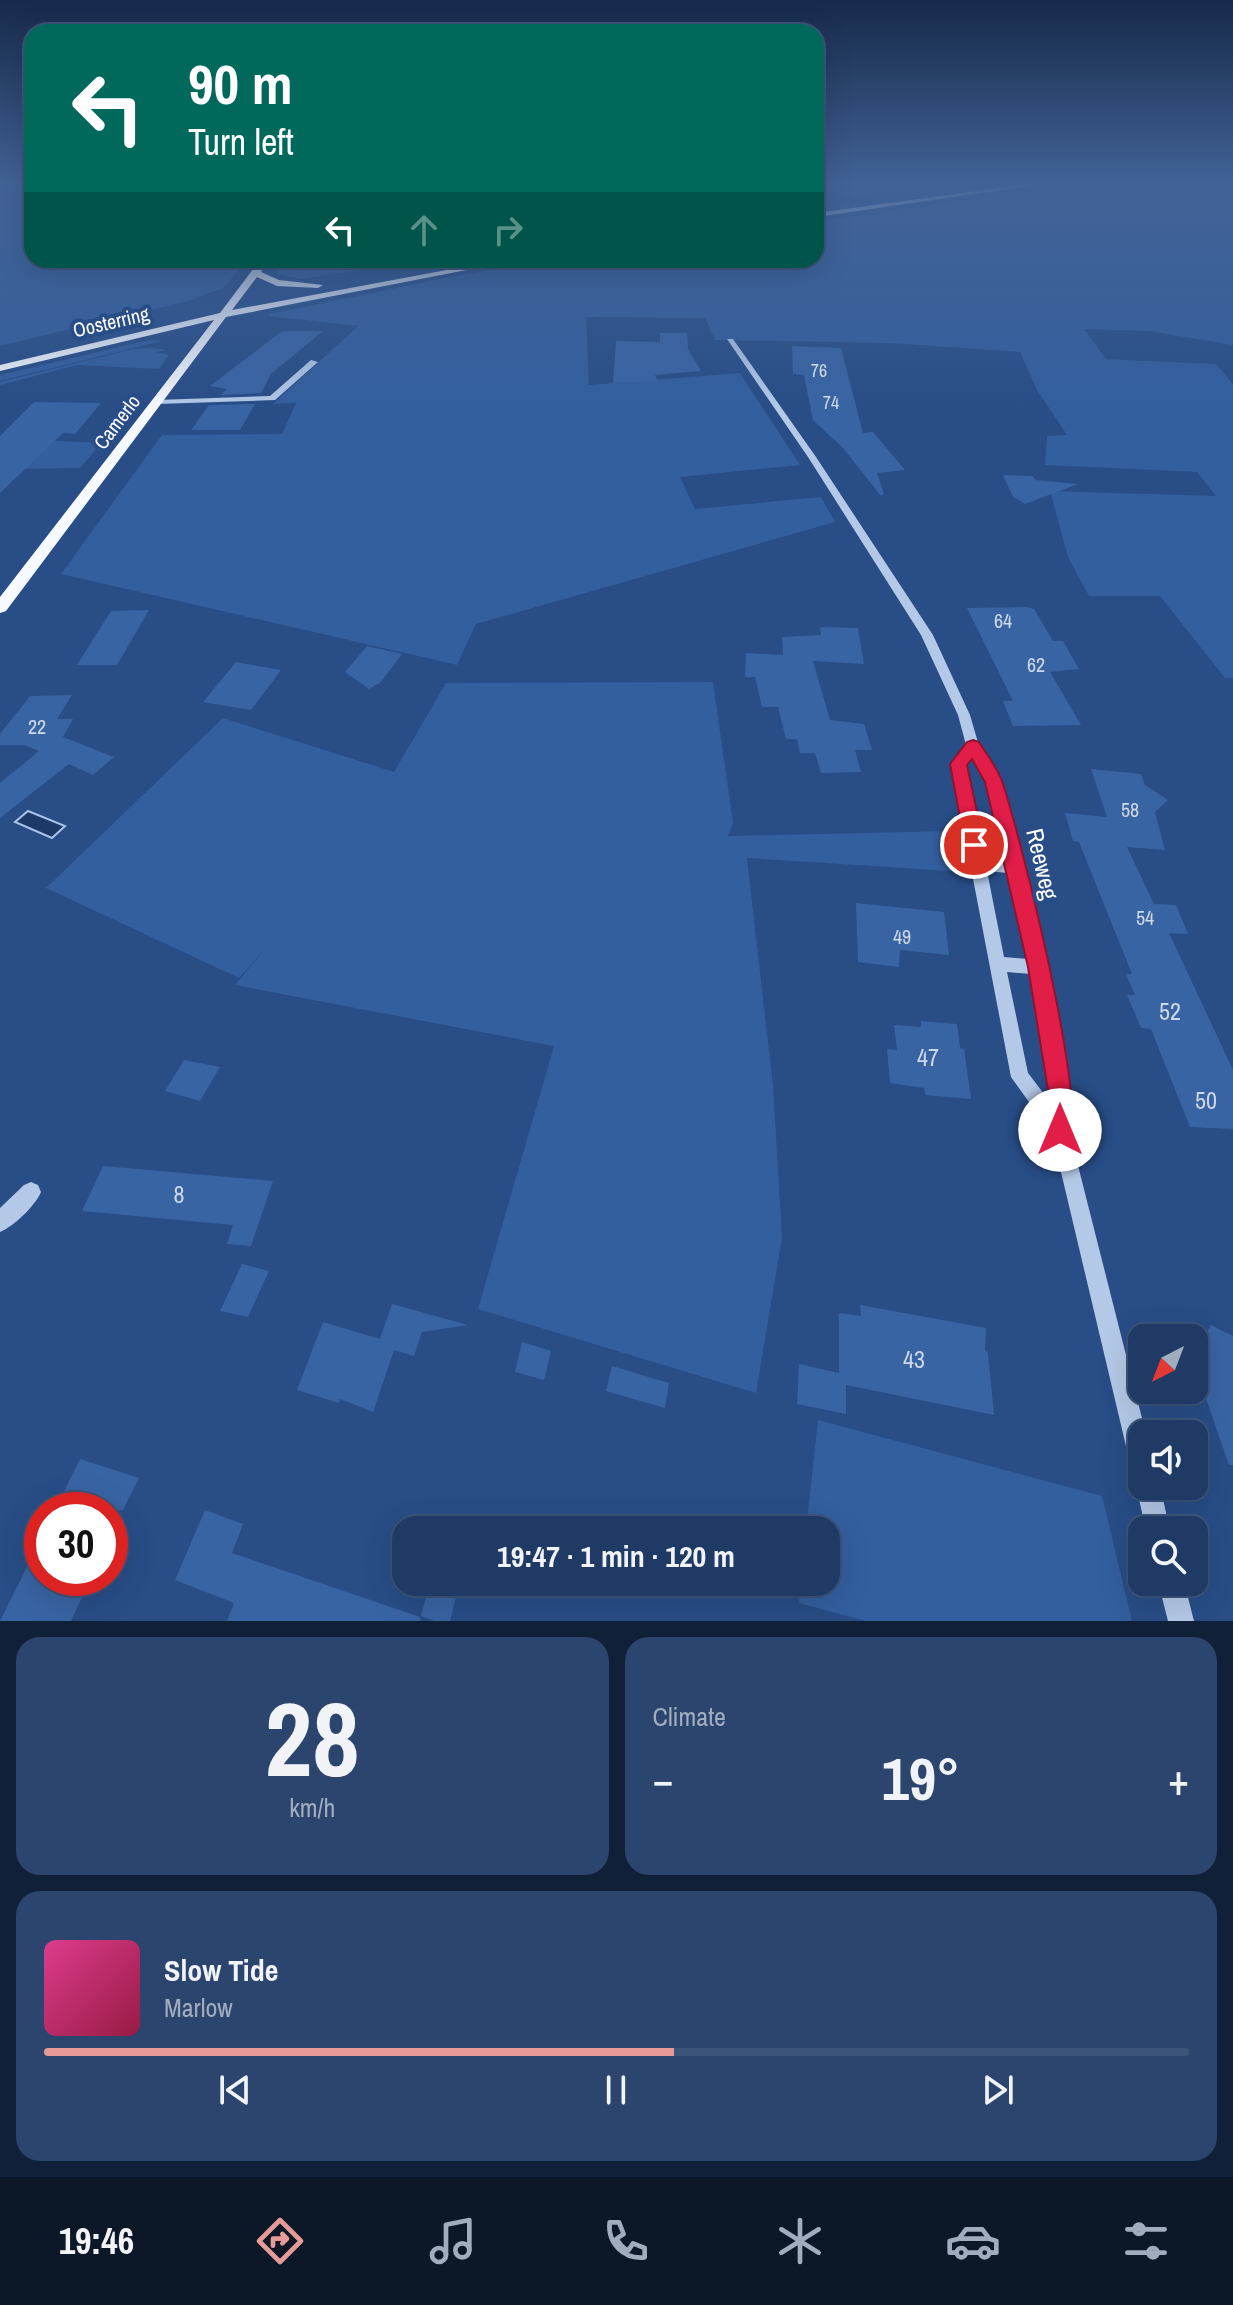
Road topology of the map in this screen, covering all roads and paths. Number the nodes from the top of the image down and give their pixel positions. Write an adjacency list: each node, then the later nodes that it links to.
1 (259, 268): 3 (main road, Camerlo)
2 (472, 268): 7 (main road, Oosterring)
3 (256, 273): 5 (main road); 6 (main road, Camerlo)
4 (332, 282): 5 (main road, Oosterring)
5 (318, 285): 6 (main road, Oosterring)
6 (234, 301): 7 (main road, Camerlo); 8 (main road, Oosterring)
7 (223, 315): 9 (main road, Oosterring); 11 (main road, Camerlo)
8 (156, 318)
9 (118, 339): 11 (main road); 13 (main road, Oosterring)
10 (730, 341): 16 (street, Reeweg)
11 (203, 342): 14 (main road, Camerlo)
12 (314, 362): 14 (street)
13 (0, 368)
14 (157, 402): 15 (main road, Camerlo)
15 (0, 608)
16 (973, 746): 17 (street); 18 (street, Reeweg)
17 (978, 864): 18 (street); 19 (street)
18 (1014, 867): 20 (street, Reeweg)
19 (998, 964): 20 (street); 21 (street)
20 (1038, 967): 21 (street, Reeweg)
21 (1060, 1130): 24 (street, Reeweg)
22 (31, 1192): 23 (street)
23 (0, 1222)
24 (1131, 1420)
25 (1175, 1596): 26 (street)
26 (1181, 1621)

